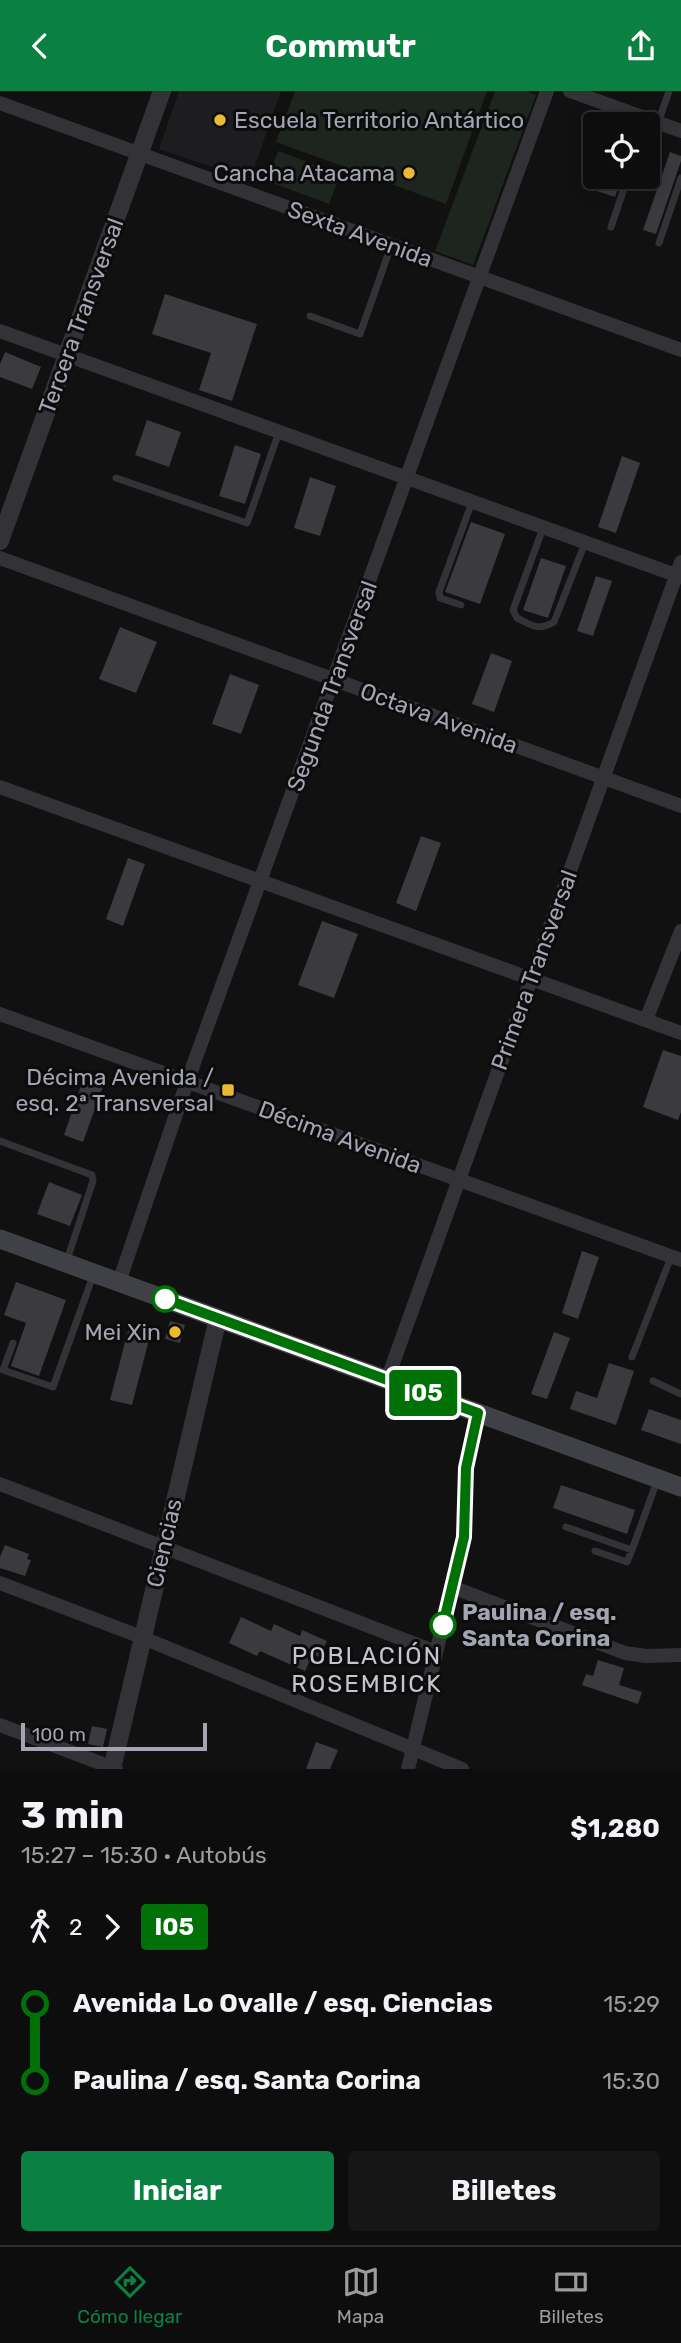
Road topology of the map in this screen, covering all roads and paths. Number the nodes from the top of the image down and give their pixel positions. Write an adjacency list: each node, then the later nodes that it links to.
1 (162, 91): 10 (street, Tercera Transversal)
2 (547, 91): 16 (street, Segunda Transversal)
3 (570, 91): 6 (street)
4 (669, 91): 7 (lane)
5 (0, 103): 10 (street, Sexta Avenida)
6 (625, 112)
7 (657, 112)
8 (660, 125): 9 (street)
9 (681, 131)
10 (139, 153): 15 (street, Sexta Avenida); 20 (street, Tercera Transversal)
11 (681, 178): 14 (lane)
12 (624, 189): 13 (lane)
13 (611, 227)
14 (659, 243)
15 (391, 246): 16 (street, Sexta Avenida); 17 (lane)
16 (479, 278): 19 (street, Sexta Avenida); 23 (street, Segunda Transversal)
17 (310, 316)
18 (0, 331): 20 (street)
19 (681, 350)
20 (68, 355): 21 (street); 26 (street, Tercera Transversal)
21 (279, 432): 22 (lane); 23 (street)
22 (116, 478)
23 (407, 478): 24 (street); 31 (street, Segunda Transversal)
24 (472, 502): 25 (street); 30 (lane)
25 (543, 528): 27 (street); 27 (lane)
26 (0, 541)
27 (585, 543): 29 (street)
28 (0, 558): 31 (street, Octava Avenida)
29 (679, 572): 32 (street, Primera Transversal)
30 (461, 605)
31 (334, 681): 32 (street, Octava Avenida); 35 (street, Segunda Transversal)
32 (603, 777): 34 (street, Octava Avenida); 37 (street, Primera Transversal)
33 (0, 787): 35 (street)
34 (681, 806)
35 (261, 881): 37 (street); 41 (street, Segunda Transversal)
36 (681, 931): 39 (street)
37 (531, 978): 39 (street); 43 (street, Primera Transversal)
38 (0, 1014): 41 (street, Décima Avenida)
39 (646, 1020): 40 (street)
40 (681, 1033)
41 (187, 1082): 43 (street, Décima Avenida); 48 (street, Segunda Transversal)
42 (0, 1141): 46 (lane)
43 (458, 1180): 45 (street, Décima Avenida); 52 (street, Primera Transversal)
44 (0, 1239): 46 (main road)
45 (676, 1259): 51 (lane)
46 (66, 1263): 47 (main road)
47 (94, 1273): 48 (main road); 50 (lane)
48 (119, 1282): 49 (main road)
49 (218, 1318): 52 (main road); 60 (street, Ciencias)
50 (13, 1343)
51 (632, 1357)
52 (387, 1380): 55 (main road)
53 (653, 1381): 54 (lane)
54 (681, 1394)
55 (478, 1413): 56 (main road); 64 (street)
56 (657, 1478): 58 (main road); 61 (lane)
57 (0, 1484): 60 (street)
58 (681, 1487)
59 (566, 1527): 61 (lane)
60 (163, 1546): 65 (street, Ciencias); 66 (street)
61 (632, 1549): 62 (lane)
62 (595, 1551)
63 (0, 1583): 65 (street)
64 (452, 1587): 66 (street); 67 (street)
65 (143, 1637): 69 (street); 70 (street, Ciencias)
66 (436, 1652): 69 (street)
67 (681, 1655)
68 (0, 1725): 70 (street)
69 (413, 1749): 71 (street); 72 (street)
70 (114, 1768)
71 (408, 1769)
72 (461, 1769)

